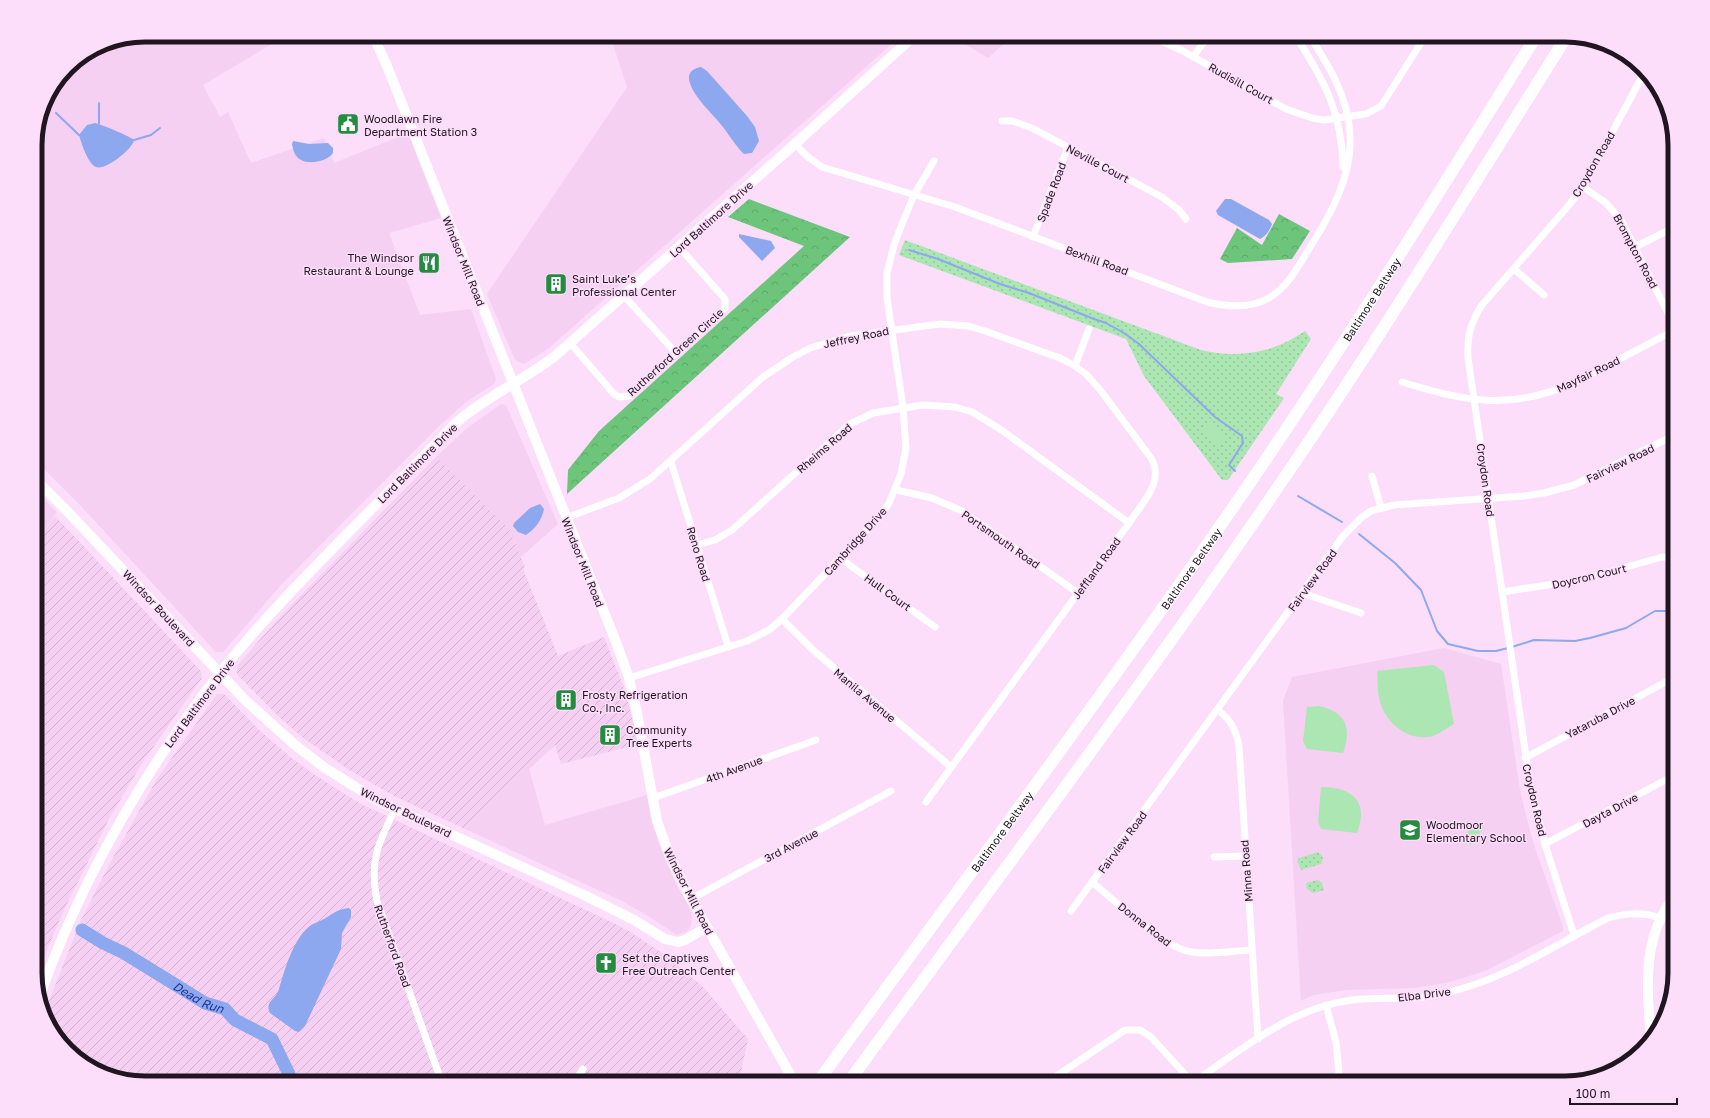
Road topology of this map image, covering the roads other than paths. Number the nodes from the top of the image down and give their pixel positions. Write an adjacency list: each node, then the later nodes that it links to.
1 (376, 42): 37 (main road, Windsor Mill Road)
2 (907, 42): 15 (main road, Lord Baltimore Drive)
3 (1162, 42): 10 (street, Rudisill Court)
4 (1204, 42): 10 (street)
5 (1300, 42): 13 (street, Bexhill Road)
6 (1313, 42): 12 (street, Bexhill Road)
7 (1421, 42): 12 (street, Rudisill Court)
8 (1532, 42): 90 (highway, Baltimore Beltway)
9 (1562, 42): 91 (highway)
10 (1193, 57): 13 (street, Rudisill Court)
11 (1642, 77): 19 (street, Croydon Road)
12 (1348, 117): 13 (street, Rudisill Court); 18 (street, Bexhill Road)
13 (1337, 118): 18 (street, Bexhill Road)
14 (1002, 121): 16 (street, Neville Court)
15 (795, 144): 20 (street, Bexhill Road); 24 (main road, Lord Baltimore Drive)
16 (1068, 147): 21 (street, Neville Court); 23 (street, Spade Road)
17 (934, 161): 20 (street, Cambridge Drive)
18 (1343, 177): 23 (street, Bexhill Road)
19 (1583, 187): 25 (street, Brompton Road); 26 (street, Croydon Road)
20 (914, 195): 23 (street, Bexhill Road); 31 (street, Cambridge Drive)
21 (1186, 220)
22 (1668, 230): 25 (street)
23 (1033, 237)
24 (679, 247): 28 (main road, Lord Baltimore Drive); 34 (street, Rutherford Green Circle)
25 (1635, 247): 29 (street, Brompton Road)
26 (1514, 269): 27 (street); 38 (street, Croydon Road)
27 (1544, 295)
28 (624, 296): 33 (main road, Lord Baltimore Drive); 34 (street)
29 (1668, 313)
30 (1089, 329): 35 (street)
31 (892, 330): 35 (street, Jeffrey Road); 39 (street, Cambridge Drive); 41 (street, Jeffrey Road)
32 (1668, 334): 38 (street, Mayfair Road)
33 (570, 343): 34 (street, Rutherford Green Circle); 37 (main road, Lord Baltimore Drive)
34 (676, 353)
35 (1075, 366): 48 (street, Jeffland Road)
36 (1402, 382): 38 (street, Mayfair Road)
37 (512, 384): 47 (main road, Windsor Mill Road); 59 (main road, Lord Baltimore Drive)
38 (1474, 400): 45 (street, Croydon Road)
39 (903, 407): 44 (street, Cambridge Drive); 48 (street, Rheims Road); 49 (street, Rheims Road)
40 (1668, 438): 45 (street, Fairview Road)
41 (670, 462): 47 (street, Jeffrey Road); 49 (street, Reno Road)
42 (1372, 476): 46 (street)
43 (42, 486): 59 (main road, Windsor Boulevard)
44 (896, 490): 51 (street, Cambridge Drive); 53 (street, Portsmouth Road)
45 (1488, 499): 46 (street, Fairview Road); 52 (street, Croydon Road)
46 (1381, 508): 54 (street, Fairview Road)
47 (566, 518): 60 (main road, Windsor Mill Road)
48 (1129, 523): 53 (street, Jeffland Road)
49 (697, 545): 58 (street, Reno Road)
50 (1668, 557): 52 (street, Doycron Court)
51 (840, 558): 56 (street, Cambridge Drive); 57 (street, Hull Court)
52 (1502, 592): 64 (street, Croydon Road)
53 (1078, 593): 65 (street, Jeffland Road)
54 (1302, 593): 55 (street); 62 (street, Fairview Road)
55 (1361, 613)
56 (782, 619): 58 (street, Cambridge Drive); 65 (street, Manila Avenue)
57 (935, 627)
58 (728, 646): 60 (street, Cambridge Drive)
59 (220, 673): 70 (main road, Windsor Boulevard); 82 (main road, Lord Baltimore Drive)
60 (629, 678): 68 (main road, Windsor Mill Road)
61 (1668, 681): 64 (street, Yataruba Drive)
62 (1218, 710): 72 (street, Minna Road); 74 (street, Fairview Road)
63 (816, 740): 68 (street, 4th Avenue)
64 (1525, 758): 71 (street, Croydon Road)
65 (951, 768): 69 (street, Jeffland Road)
66 (1668, 779): 71 (street, Dayta Drive)
67 (891, 791): 75 (street, 3rd Avenue)
68 (653, 798): 75 (main road, Windsor Mill Road)
69 (926, 802)
70 (396, 809): 79 (main road, Windsor Boulevard); 87 (street, Rutherford Road)
71 (1545, 844): 80 (street, Croydon Road)
72 (1245, 856): 73 (street); 81 (street, Minna Road)
73 (1214, 858)
74 (1092, 882): 77 (street, Fairview Road); 81 (street, Donna Road)
75 (691, 899): 79 (main road, Windsor Mill Road)
76 (1668, 906): 78 (main road)
77 (1071, 911)
78 (1660, 918): 80 (street, Elba Drive); 84 (main road)
79 (707, 927): 89 (main road, Windsor Mill Road)
80 (1574, 935): 83 (street, Elba Drive)
81 (1252, 950): 85 (street, Minna Road)
82 (43, 987)
83 (1326, 1005): 85 (street, Elba Drive); 95 (street)
84 (1651, 1031)
85 (1258, 1039): 94 (street, Elba Drive)
86 (582, 1069): 88 (street)
87 (440, 1076)
88 (578, 1076)
89 (792, 1076)
90 (822, 1076)
91 (853, 1076)
92 (1056, 1076): 93 (street)
93 (1187, 1076)
94 (1203, 1076)
95 (1339, 1076)

